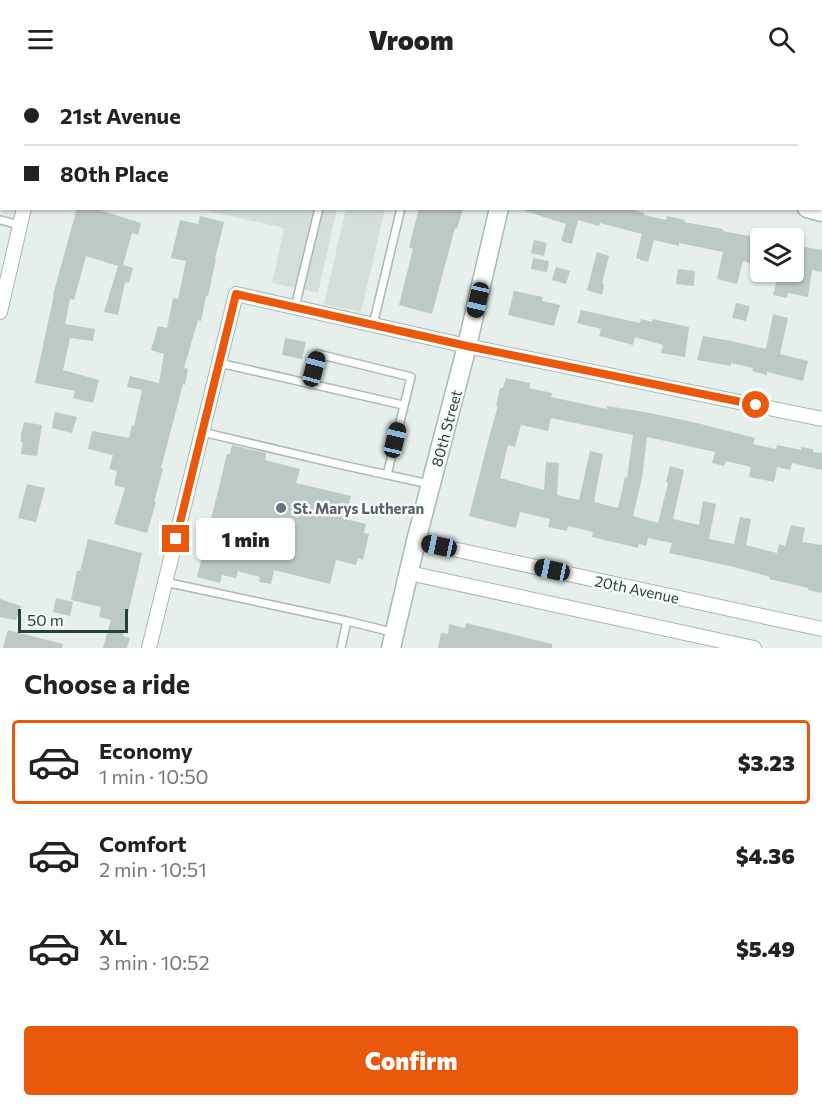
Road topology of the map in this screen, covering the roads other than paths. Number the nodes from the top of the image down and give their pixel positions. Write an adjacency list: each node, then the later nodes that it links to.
1 (24, 210): 6 (street)
2 (319, 210): 7 (lane)
3 (401, 210): 9 (lane)
4 (499, 210): 10 (street, 80th Street)
5 (0, 220): 6 (lane)
6 (20, 225): 8 (street)
7 (295, 307): 9 (street); 11 (street)
8 (0, 312)
9 (373, 324): 10 (street)
10 (467, 346): 14 (street); 17 (street, 80th Street)
11 (219, 363): 12 (lane); 15 (street)
12 (310, 384): 13 (lane); 13 (lane)
13 (403, 405): 16 (lane)
14 (822, 419)
15 (202, 432): 16 (lane); 20 (street)
16 (387, 475): 17 (lane)
17 (431, 485): 18 (street, 80th Street)
18 (416, 541): 19 (street, 80th Street); 22 (street, 20th Avenue)
19 (409, 573): 23 (street, 80th Street); 26 (street)
20 (165, 582): 21 (lane); 24 (street)
21 (347, 621): 23 (lane); 25 (lane)
22 (822, 629)
23 (393, 640)
24 (151, 648)
25 (341, 648)
26 (754, 648)

